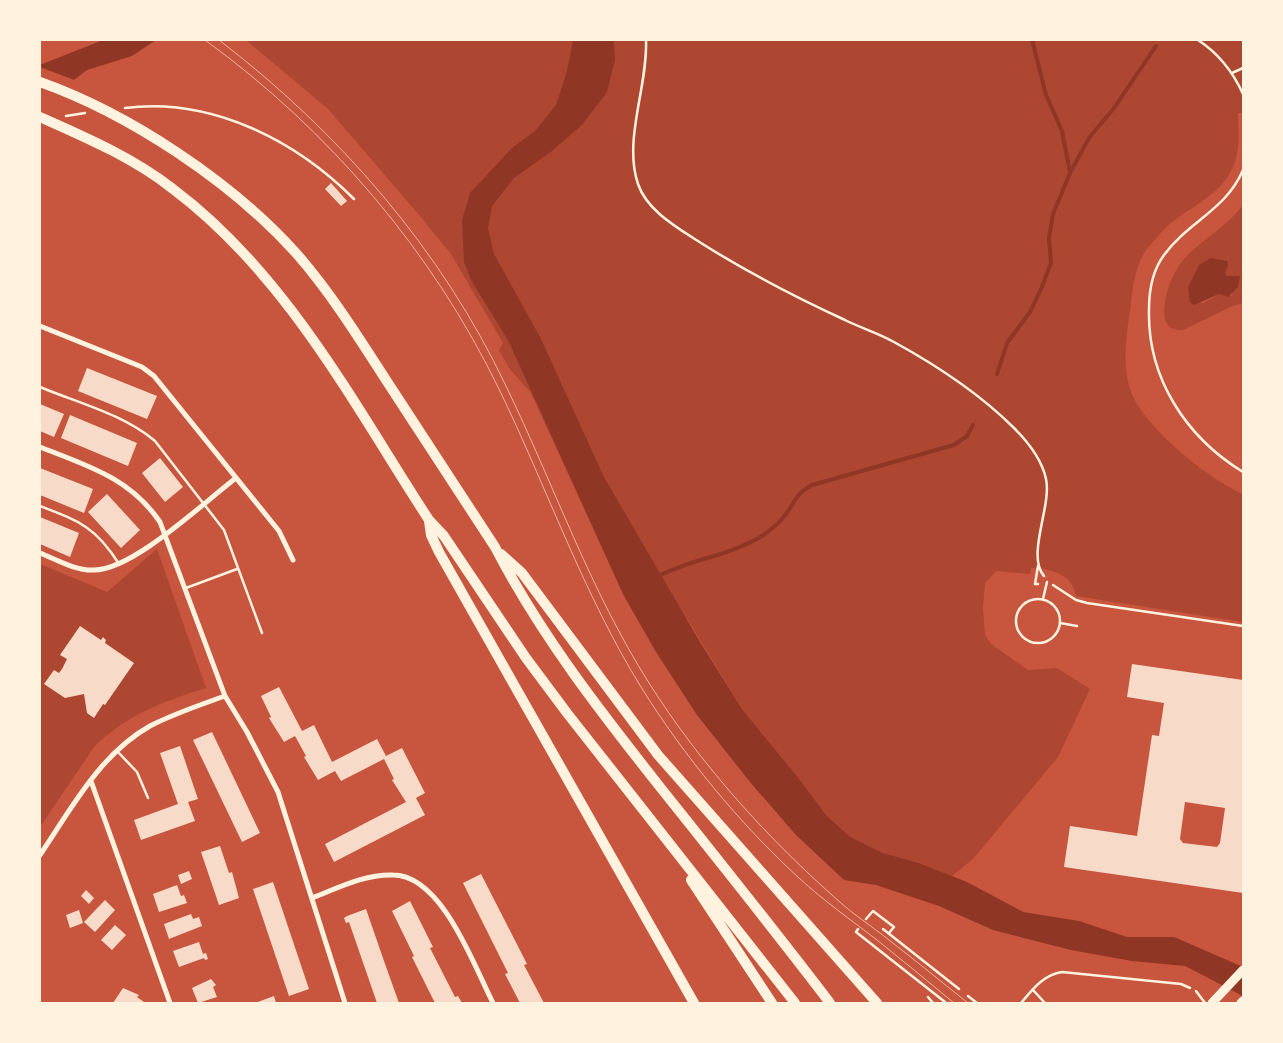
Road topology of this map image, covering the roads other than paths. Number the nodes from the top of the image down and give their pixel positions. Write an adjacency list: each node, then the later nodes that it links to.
1 (1198, 40): 3 (lane)
2 (1243, 68): 3 (lane)
3 (1232, 73): 5 (lane)
4 (40, 82): 17 (highway)
5 (1243, 94)
6 (40, 117): 15 (highway)
7 (1243, 170): 11 (lane)
8 (40, 326): 12 (street)
9 (40, 388): 13 (lane)
10 (40, 447): 16 (street)
11 (1243, 472)
12 (236, 478): 13 (street); 19 (street)
13 (204, 502): 16 (street); 21 (lane)
14 (40, 506): 20 (lane)
15 (429, 520): 32 (highway); 40 (highway)
16 (165, 534): 20 (street); 23 (street)
17 (495, 547): 43 (highway); 44 (highway)
18 (40, 553): 20 (street)
19 (293, 560)
20 (119, 565)
21 (237, 569): 23 (lane); 27 (lane)
22 (1048, 582): 24 (lane)
23 (186, 588): 28 (street)
24 (1043, 599): 25 (lane); 25 (lane)
25 (1060, 623): 26 (lane)
26 (1077, 626)
27 (262, 633)
28 (225, 696): 29 (street); 34 (street)
29 (117, 751): 30 (street); 31 (lane)
30 (91, 781): 33 (street); 37 (street)
31 (148, 798)
32 (654, 824): 41 (highway); 42 (highway)
33 (40, 856)
34 (312, 898): 38 (street); 39 (street)
35 (1243, 970): 46 (main road)
36 (1196, 991): 45 (lane)
37 (170, 1003)
38 (345, 1003)
39 (492, 1003)
40 (694, 1003)
41 (772, 1003)
42 (795, 1003)
43 (830, 1003)
44 (877, 1003)
45 (1205, 1003)
46 (1212, 1003)

